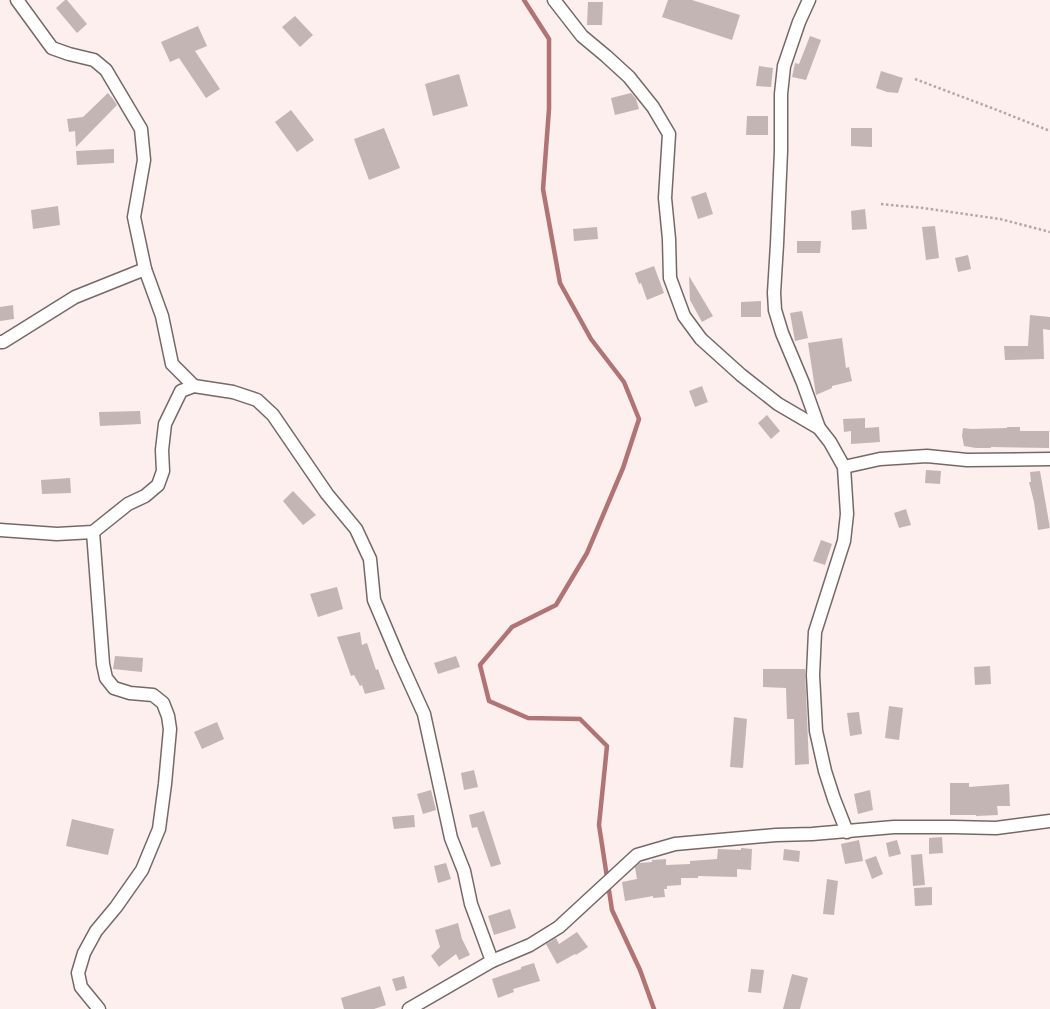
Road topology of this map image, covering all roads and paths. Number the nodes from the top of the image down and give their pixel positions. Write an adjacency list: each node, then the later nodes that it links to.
1 (17, 0): 8 (street)
2 (554, 0): 11 (street)
3 (809, 0): 11 (street)
4 (915, 79): 5 (path)
5 (1050, 131)
6 (881, 204): 7 (path)
7 (1050, 232)
8 (145, 269): 9 (street); 10 (street)
9 (0, 342)
10 (194, 386): 15 (street); 18 (street)
11 (819, 428): 13 (street)
12 (1050, 459): 13 (street)
13 (844, 468): 17 (street)
14 (0, 530): 15 (street)
15 (93, 532): 19 (street)
16 (1050, 820): 17 (street)
17 (847, 832): 18 (street)
18 (492, 961): 20 (street)
19 (99, 1009)
20 (409, 1009)

